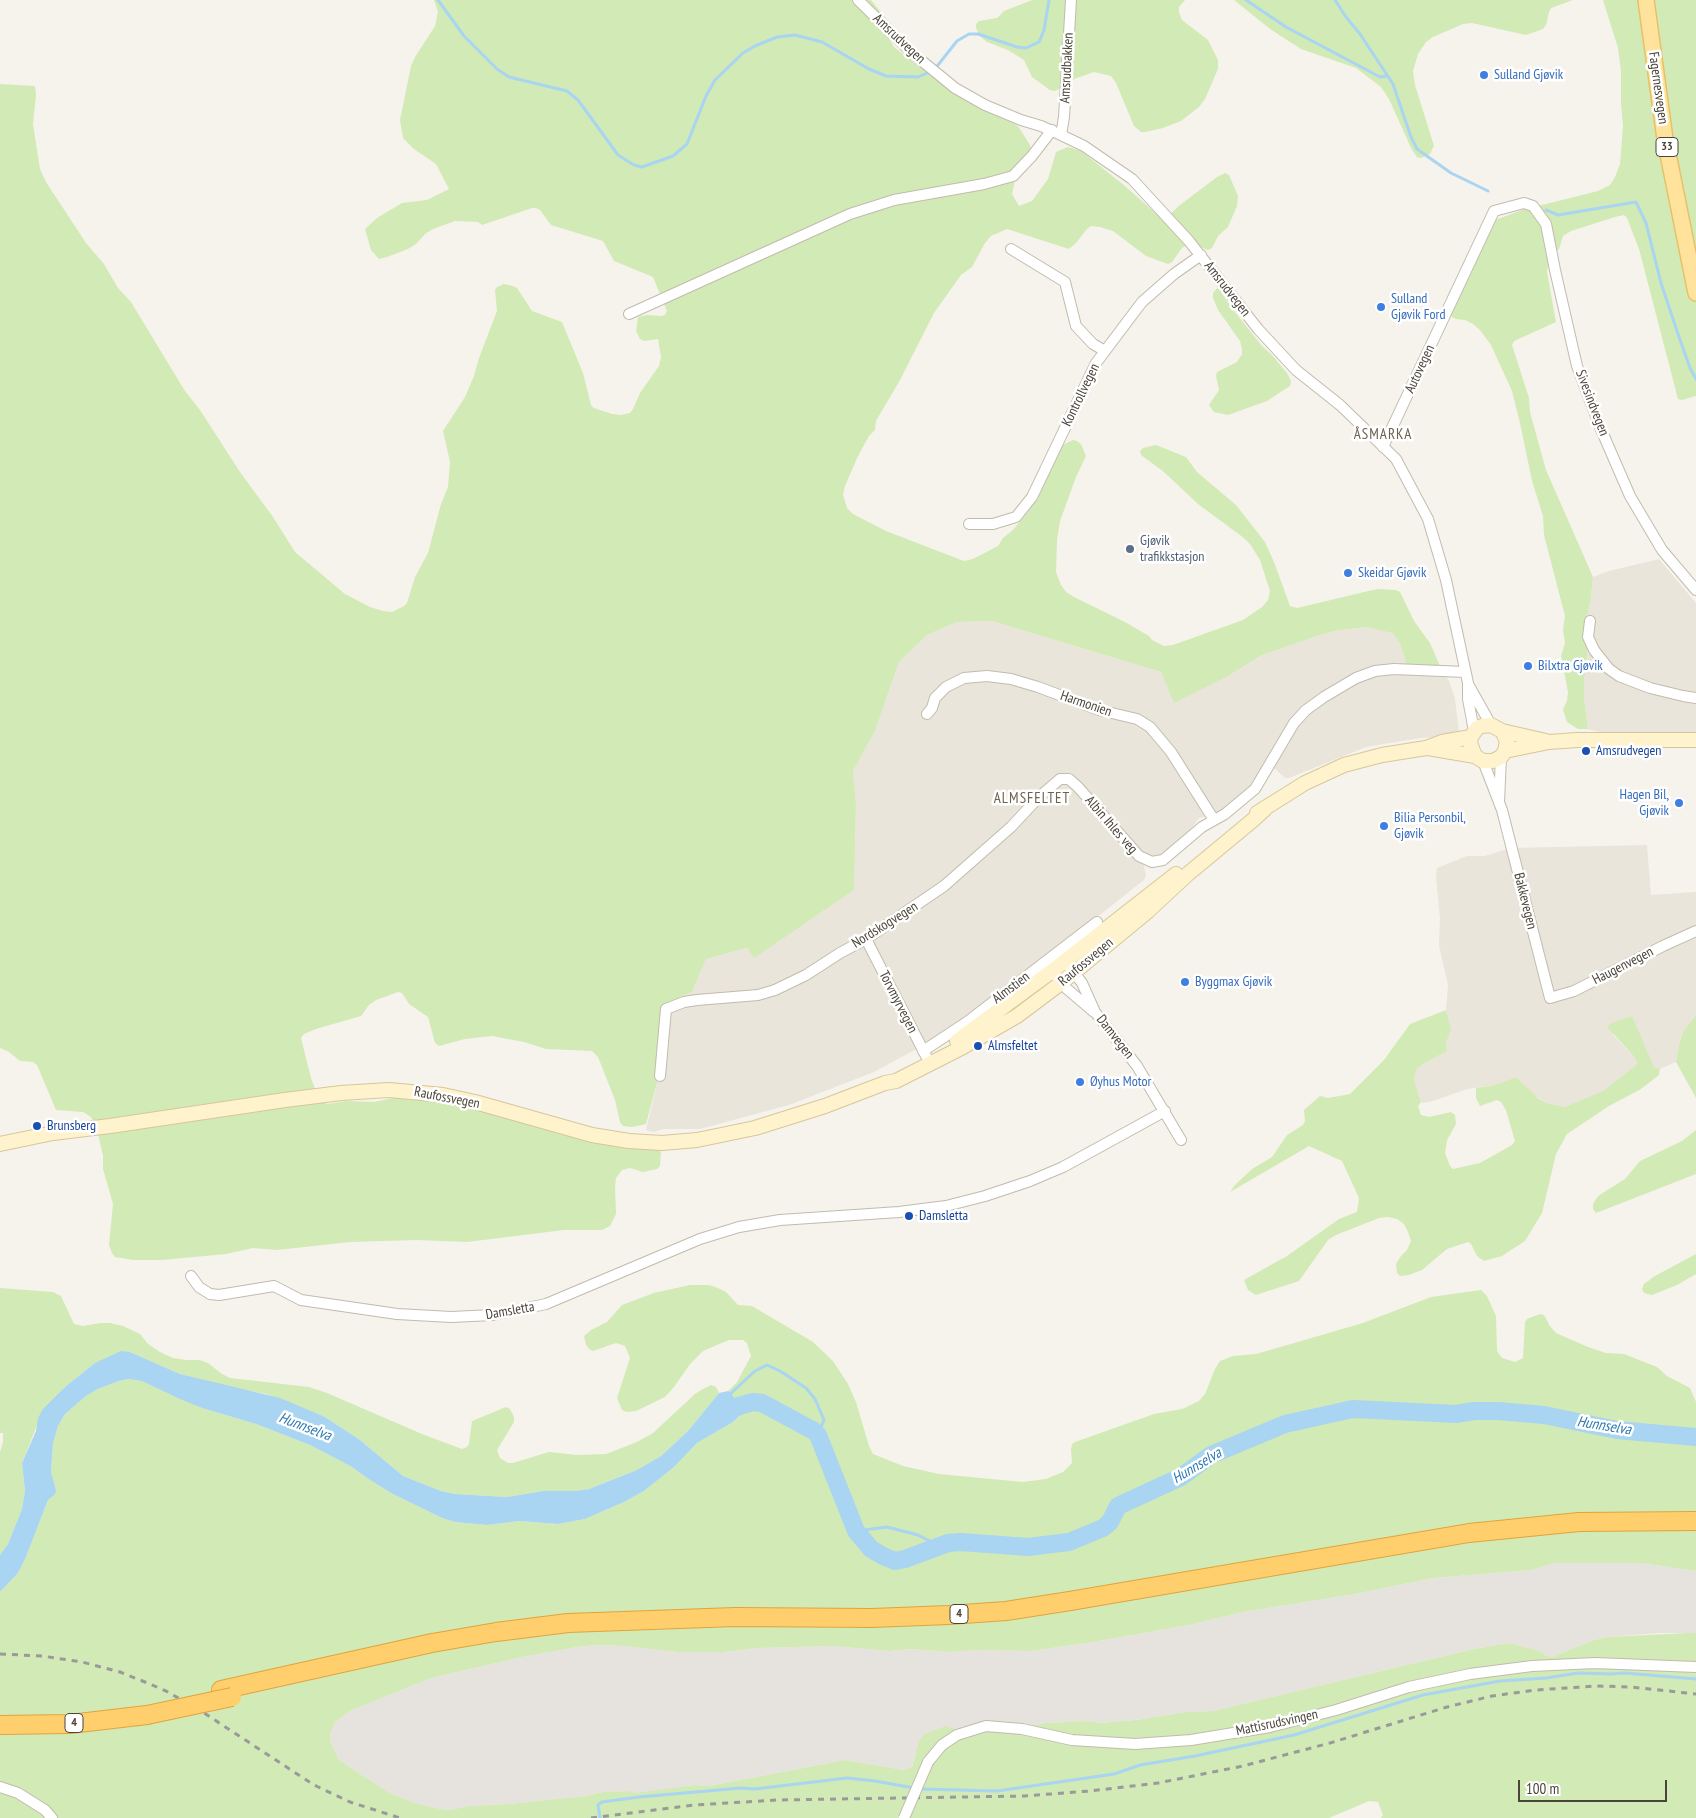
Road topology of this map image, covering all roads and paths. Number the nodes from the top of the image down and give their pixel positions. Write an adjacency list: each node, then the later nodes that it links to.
1 (858, 0): 4 (street, Amsrudvegen)
2 (1071, 0): 4 (street, Amsrudbakken)
3 (1646, 0): 8 (main road, Fagernesvegen / 33)
4 (1057, 133): 7 (street, Amsrudvegen); 9 (street)
5 (1524, 203): 11 (street, Autovegen); 13 (street, Sivesindvegen)
6 (1011, 249): 10 (street)
7 (1201, 255): 10 (street, Kontrollvegen); 11 (street, Amsrudvegen)
8 (1696, 293)
9 (628, 314)
10 (1105, 351): 12 (street, Kontrollvegen)
11 (1383, 447): 15 (street, Amsrudvegen)
12 (969, 524)
13 (1696, 590)
14 (1590, 621): 17 (street)
15 (1465, 672): 16 (street, Amsrudvegen); 28 (street)
16 (1468, 683): 19 (street, Amsrudvegen); 20 (street, Amsrudvegen)
17 (1696, 698)
18 (927, 714): 28 (street, Harmonien)
19 (1497, 728): 20 (main road, Raufossvegen); 22 (main road, Raufossvegen); 24 (main road)
20 (1472, 734): 23 (main road, Raufossvegen); 25 (main road)
21 (1696, 740): 22 (main road, Raufossvegen)
22 (1549, 742): 24 (main road, Raufossvegen)
23 (1426, 748): 25 (main road, Raufossvegen); 32 (main road, Raufossvegen)
24 (1503, 754): 25 (main road, Raufossvegen); 27 (street, Bakkevegen)
25 (1479, 758): 27 (street, Bakkevegen)
26 (1071, 780): 28 (street, Albin Ihles veg); 31 (street, Nordskogvegen)
27 (1499, 804): 35 (street, Bakkevegen)
28 (1214, 820)
29 (1097, 922): 37 (street, Almstien)
30 (1696, 931): 35 (street, Haugenvegen)
31 (866, 939): 37 (street, Torvmyrvegen); 38 (street, Nordskogvegen)
32 (1069, 966): 33 (main road, Raufossvegen); 34 (main road, Raufossvegen); 36 (street, Damvegen)
33 (1052, 972): 34 (street, Damvegen); 37 (main road, Raufossvegen)
34 (1061, 983): 36 (street, Damvegen); 37 (main road, Raufossvegen)
35 (1550, 998)
36 (1095, 1012): 39 (street, Damvegen)
37 (926, 1058): 41 (main road, Raufossvegen)
38 (660, 1076)
39 (1165, 1111): 40 (street, Damvegen); 42 (street, Damsletta)
40 (1182, 1140)
41 (0, 1144)
42 (191, 1276)
43 (1696, 1521): 46 (highway, 4)
44 (1696, 1531): 46 (highway, 4)
45 (1696, 1667): 52 (street, Mattisrudsvingen, bridge)
46 (227, 1694): 47 (highway, 4)
47 (142, 1710): 48 (highway, 4); 49 (highway, 4)
48 (0, 1716)
49 (0, 1725)
50 (0, 1787): 51 (street)
51 (52, 1818)
52 (904, 1818)

